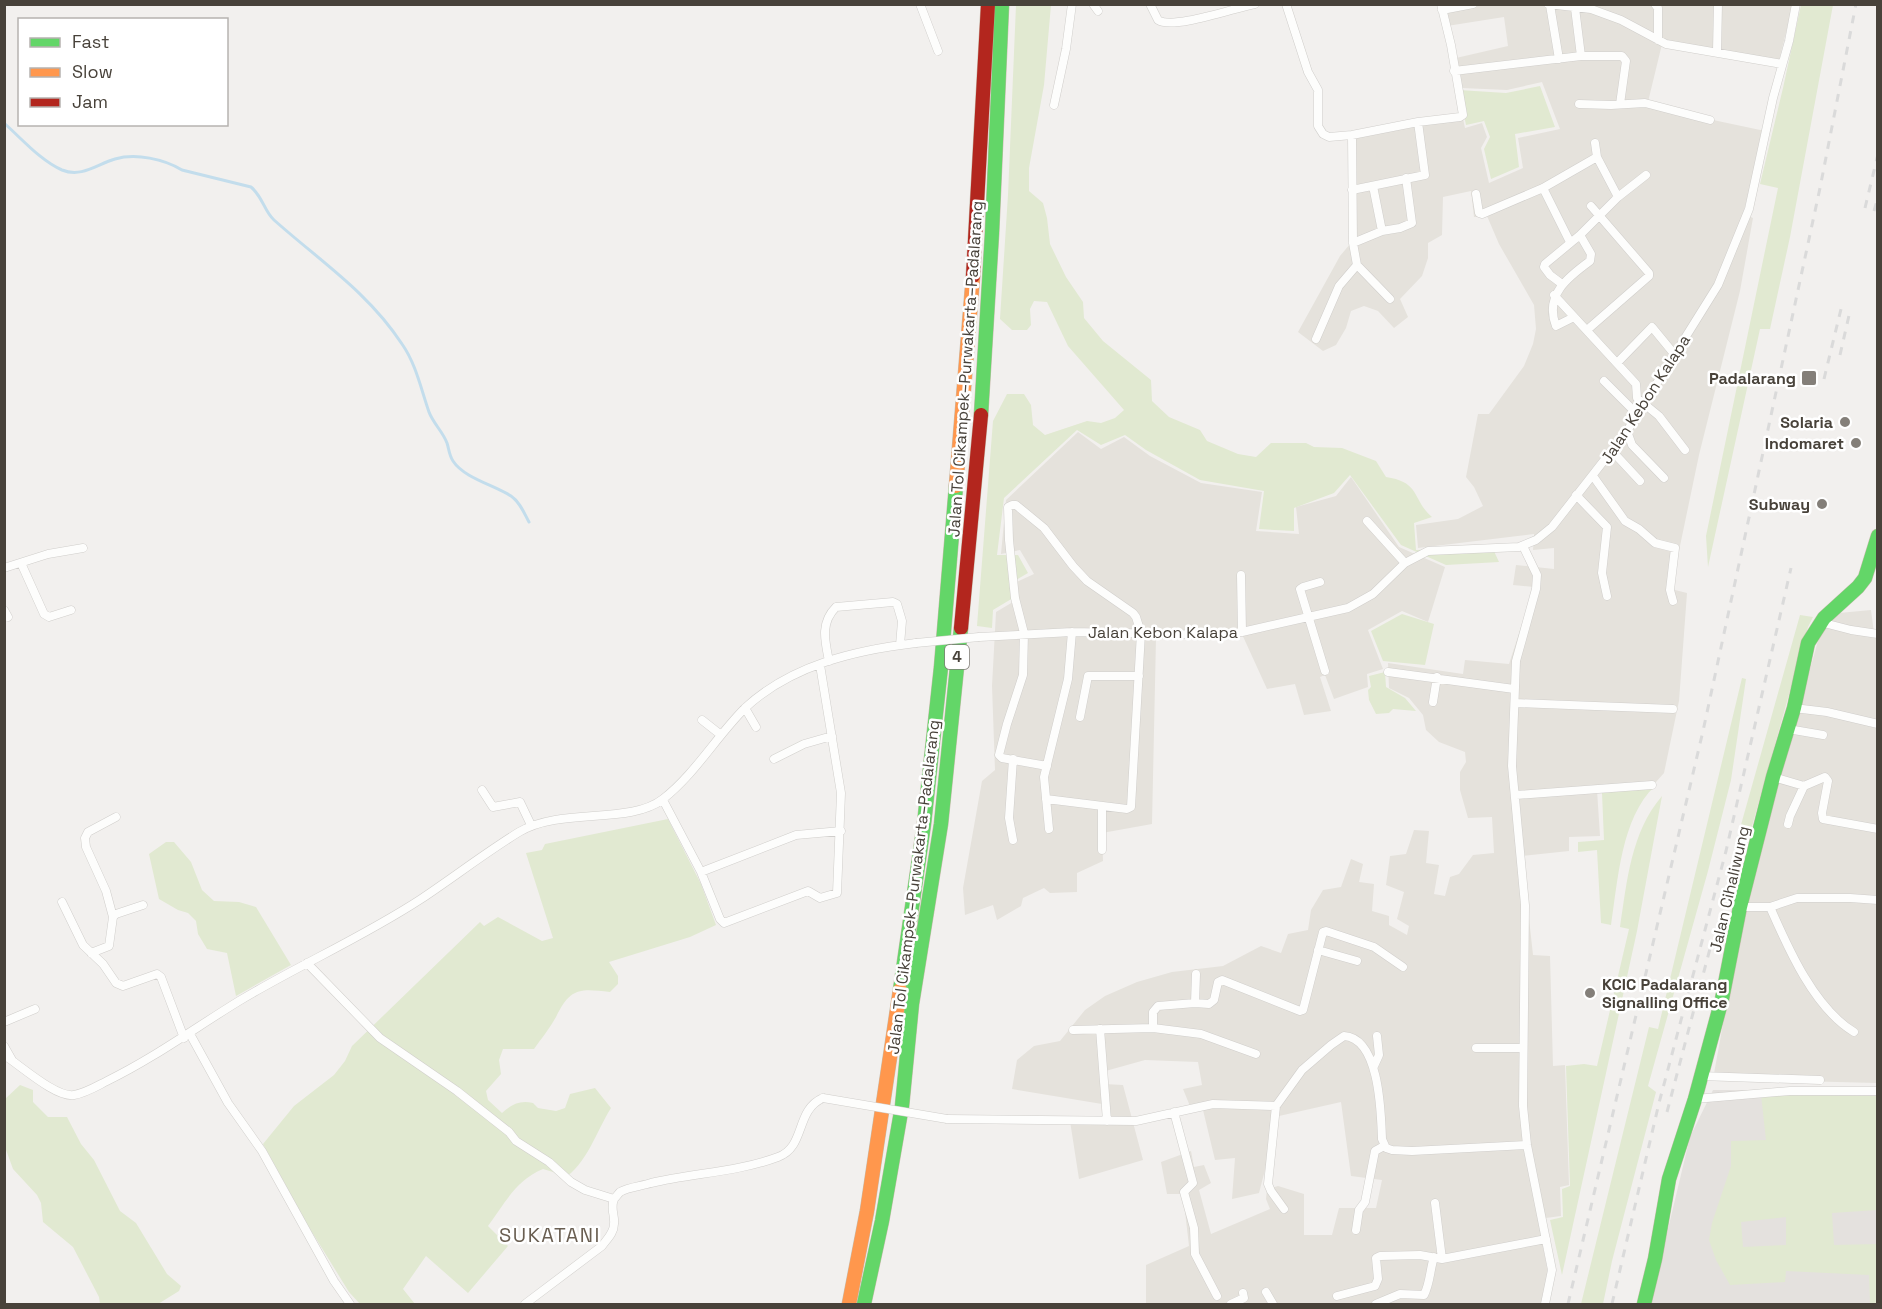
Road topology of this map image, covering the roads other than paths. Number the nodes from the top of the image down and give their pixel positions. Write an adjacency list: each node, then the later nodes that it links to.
1 (920, 4): 17 (street)
2 (988, 4): 172 (highway, Jalan Tol Cikampek–Purwakarta–Padalarang / 4)
3 (1002, 4): 173 (highway, Jalan Tol Cikampek–Purwakarta–Padalarang / 4)
4 (1072, 4): 25 (street)
5 (1150, 4): 6 (street)
6 (1255, 4)
7 (1286, 4): 28 (street)
8 (1473, 4): 13 (street)
9 (1655, 4): 16 (street)
10 (1718, 4): 18 (street)
11 (1796, 4): 21 (street, Jalan Kebon Kalapa)
12 (1549, 5): 15 (street); 20 (street)
13 (1442, 7): 22 (street)
14 (1587, 7): 15 (street); 16 (street)
15 (1575, 8): 19 (street)
16 (1658, 40): 18 (street)
17 (938, 51)
18 (1716, 51): 21 (street)
19 (1581, 56): 20 (street); 24 (street)
20 (1560, 59): 22 (street)
21 (1782, 64): 51 (street, Jalan Kebon Kalapa)
22 (1454, 71): 27 (street)
23 (1579, 104): 24 (street)
24 (1620, 104): 26 (street)
25 (1054, 105)
26 (1710, 120)
27 (1418, 122): 28 (street); 32 (street)
28 (1352, 135): 35 (street)
29 (1595, 143): 30 (street)
30 (1597, 157): 34 (street); 37 (street)
31 (1646, 175): 37 (street)
32 (1406, 178): 33 (street); 40 (street)
33 (1373, 186): 35 (street); 40 (street)
34 (1543, 188): 36 (street); 42 (street)
35 (1352, 190): 43 (street)
36 (1476, 194)
37 (1618, 197): 39 (street)
38 (1591, 206): 39 (street)
39 (1599, 216): 41 (street); 49 (street)
40 (1382, 231): 43 (street)
41 (1580, 235): 42 (street); 45 (street)
42 (1570, 242): 45 (street)
43 (1353, 243): 44 (street)
44 (1357, 265): 47 (street); 50 (street)
45 (1562, 284): 46 (street)
46 (1554, 295): 48 (street); 48 (street)
47 (1390, 299)
48 (1574, 317): 49 (street)
49 (1587, 330): 52 (street)
50 (1316, 339)
51 (1676, 355): 52 (street); 54 (street, Jalan Kebon Kalapa)
52 (1617, 363): 54 (street)
53 (1604, 381): 55 (street)
54 (1645, 405): 55 (street, Jalan Kebon Kalapa); 57 (street)
55 (1638, 415): 56 (street, Jalan Kebon Kalapa)
56 (1628, 431): 58 (street, Jalan Kebon Kalapa); 60 (street)
57 (1685, 450)
58 (1613, 452): 59 (street, Jalan Kebon Kalapa); 61 (street)
59 (1593, 476): 62 (street, Jalan Kebon Kalapa); 73 (street)
60 (1664, 478)
61 (1640, 481)
62 (1576, 495): 65 (street, Jalan Kebon Kalapa); 72 (street)
63 (1367, 521): 67 (street)
64 (1877, 542): 76 (highway, Jalan Cihaliwung)
65 (1523, 546): 67 (street, Jalan Kebon Kalapa); 89 (street)
66 (83, 548): 68 (street)
67 (1405, 562): 75 (street, Jalan Kebon Kalapa)
68 (21, 563): 69 (street); 74 (street)
69 (4, 568)
70 (1241, 575): 78 (street)
71 (1320, 582): 75 (street)
72 (1607, 596)
73 (1673, 601)
74 (71, 610)
75 (1310, 618): 78 (street, Jalan Kebon Kalapa); 85 (street)
76 (1821, 622): 81 (street); 93 (highway, Jalan Cihaliwung)
77 (1072, 632): 79 (street, Jalan Kebon Kalapa); 80 (street, Jalan Kebon Kalapa); 105 (street)
78 (1242, 632): 80 (street, Jalan Kebon Kalapa)
79 (1024, 633): 80 (street); 82 (street, Jalan Kebon Kalapa, bridge); 104 (street)
80 (1141, 633): 87 (street)
81 (1878, 634)
82 (900, 645): 83 (street, Jalan Kebon Kalapa); 83 (street)
83 (829, 661): 84 (street, Jalan Kebon Kalapa)
84 (820, 664): 92 (street, Jalan Kebon Kalapa); 102 (street)
85 (1325, 671)
86 (1388, 672): 88 (street)
87 (1139, 676): 95 (street); 113 (street)
88 (1437, 677): 89 (street); 90 (street)
89 (1514, 689): 91 (street)
90 (1433, 702)
91 (1515, 703): 94 (street); 110 (street)
92 (745, 708): 98 (street); 100 (street, Jalan Kebon Kalapa)
93 (1794, 708): 97 (street); 99 (highway, Jalan Cihaliwung)
94 (1673, 709)
95 (1080, 717)
96 (702, 720): 100 (street)
97 (1878, 724)
98 (756, 727)
99 (1788, 729): 101 (street); 106 (highway, Jalan Cihaliwung)
100 (721, 735): 112 (street, Jalan Kebon Kalapa)
101 (1823, 735)
102 (832, 736): 103 (street); 119 (street)
103 (774, 759)
104 (1013, 759): 105 (street); 120 (street)
105 (1047, 766): 111 (street)
106 (1773, 777): 108 (street); 126 (highway, Jalan Cihaliwung)
107 (1652, 785): 110 (street)
108 (1804, 786): 115 (street); 118 (street)
109 (482, 790): 116 (street)
110 (1516, 795): 146 (street)
111 (1046, 799): 113 (street); 117 (street)
112 (663, 800): 116 (street); 122 (street)
113 (1102, 807): 121 (street)
114 (116, 817): 128 (street)
115 (1788, 824)
116 (531, 825): 132 (street)
117 (1049, 829)
118 (1878, 829)
119 (841, 831): 122 (street); 122 (street)
120 (1013, 840)
121 (1102, 850)
122 (701, 872)
123 (1878, 900): 127 (street)
124 (62, 902): 130 (street)
125 (143, 905): 128 (street)
126 (1740, 907): 127 (street); 151 (highway, Jalan Cihaliwung)
127 (1770, 907): 141 (street)
128 (113, 917): 130 (street)
129 (1318, 950): 131 (street); 133 (street); 135 (street)
130 (91, 953): 142 (street)
131 (1357, 962)
132 (307, 963): 142 (street); 160 (street)
133 (1403, 967)
134 (1196, 974): 135 (street)
135 (1195, 1003): 138 (street)
136 (35, 1009): 137 (street)
137 (4, 1022)
138 (1153, 1028): 139 (street); 147 (street)
139 (1100, 1029): 140 (street); 157 (street)
140 (1073, 1030)
141 (1854, 1032)
142 (187, 1036): 149 (street); 170 (street)
143 (1377, 1036): 150 (street)
144 (4, 1046): 149 (street)
145 (1476, 1048): 146 (street)
146 (1523, 1048): 158 (street)
147 (1256, 1054)
148 (4, 1055): 149 (street)
149 (12, 1060)
150 (1374, 1066): 155 (street); 159 (street)
151 (1700, 1076): 152 (street); 154 (highway, Jalan Cihaliwung)
152 (1820, 1080)
153 (1878, 1091): 154 (street)
154 (1695, 1099): 178 (highway, Jalan Cihaliwung)
155 (1276, 1106): 156 (street); 162 (street)
156 (1174, 1112): 157 (street); 168 (street)
157 (1107, 1122): 160 (street, bridge)
158 (1527, 1145): 159 (street); 164 (street)
159 (1384, 1146): 163 (street)
160 (614, 1199): 171 (street)
161 (1435, 1203): 165 (street)
162 (1284, 1209)
163 (1356, 1230)
164 (1546, 1239): 165 (street); 177 (street)
165 (1438, 1258): 169 (street); 176 (street)
166 (1266, 1292): 175 (street)
167 (1243, 1293): 174 (street)
168 (1217, 1296)
169 (1337, 1296)
170 (350, 1305)
171 (525, 1305)
172 (849, 1305)
173 (864, 1305)
174 (1231, 1305)
175 (1273, 1305)
176 (1376, 1305)
177 (1545, 1305)
178 (1644, 1305)

